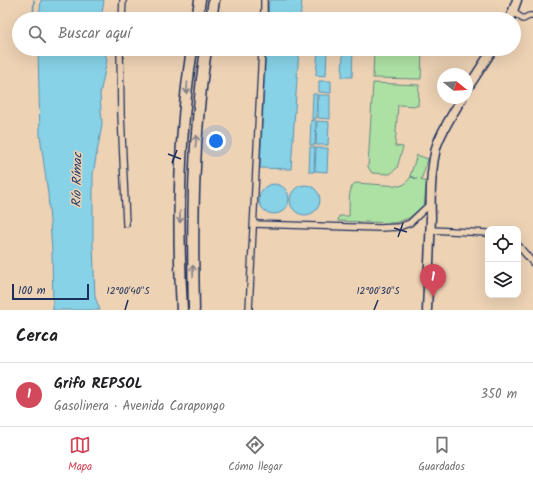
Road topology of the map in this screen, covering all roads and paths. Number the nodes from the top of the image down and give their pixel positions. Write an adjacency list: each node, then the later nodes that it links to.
1 (123, 0): 6 (street)
2 (200, 0): 7 (highway)
3 (214, 0): 8 (highway)
4 (264, 0): 9 (street)
5 (517, 0): 10 (street)
6 (122, 12)
7 (198, 12)
8 (212, 12)
9 (264, 12)
10 (512, 12)
11 (533, 16): 12 (street)
12 (521, 18)
13 (120, 56): 21 (street)
14 (191, 56): 27 (highway, one-way to 27)
15 (205, 56): 28 (highway, one-way to 15)
16 (262, 56): 22 (street)
17 (488, 56): 18 (street)
18 (473, 79)
19 (458, 104): 20 (street)
20 (430, 204): 22 (street); 23 (street)
21 (126, 224)
22 (254, 224): 29 (street)
23 (431, 230): 24 (street); 30 (street)
24 (485, 233)
25 (521, 249): 26 (street)
26 (533, 263)
27 (182, 310)
28 (194, 310)
29 (249, 310)
30 (427, 310)

